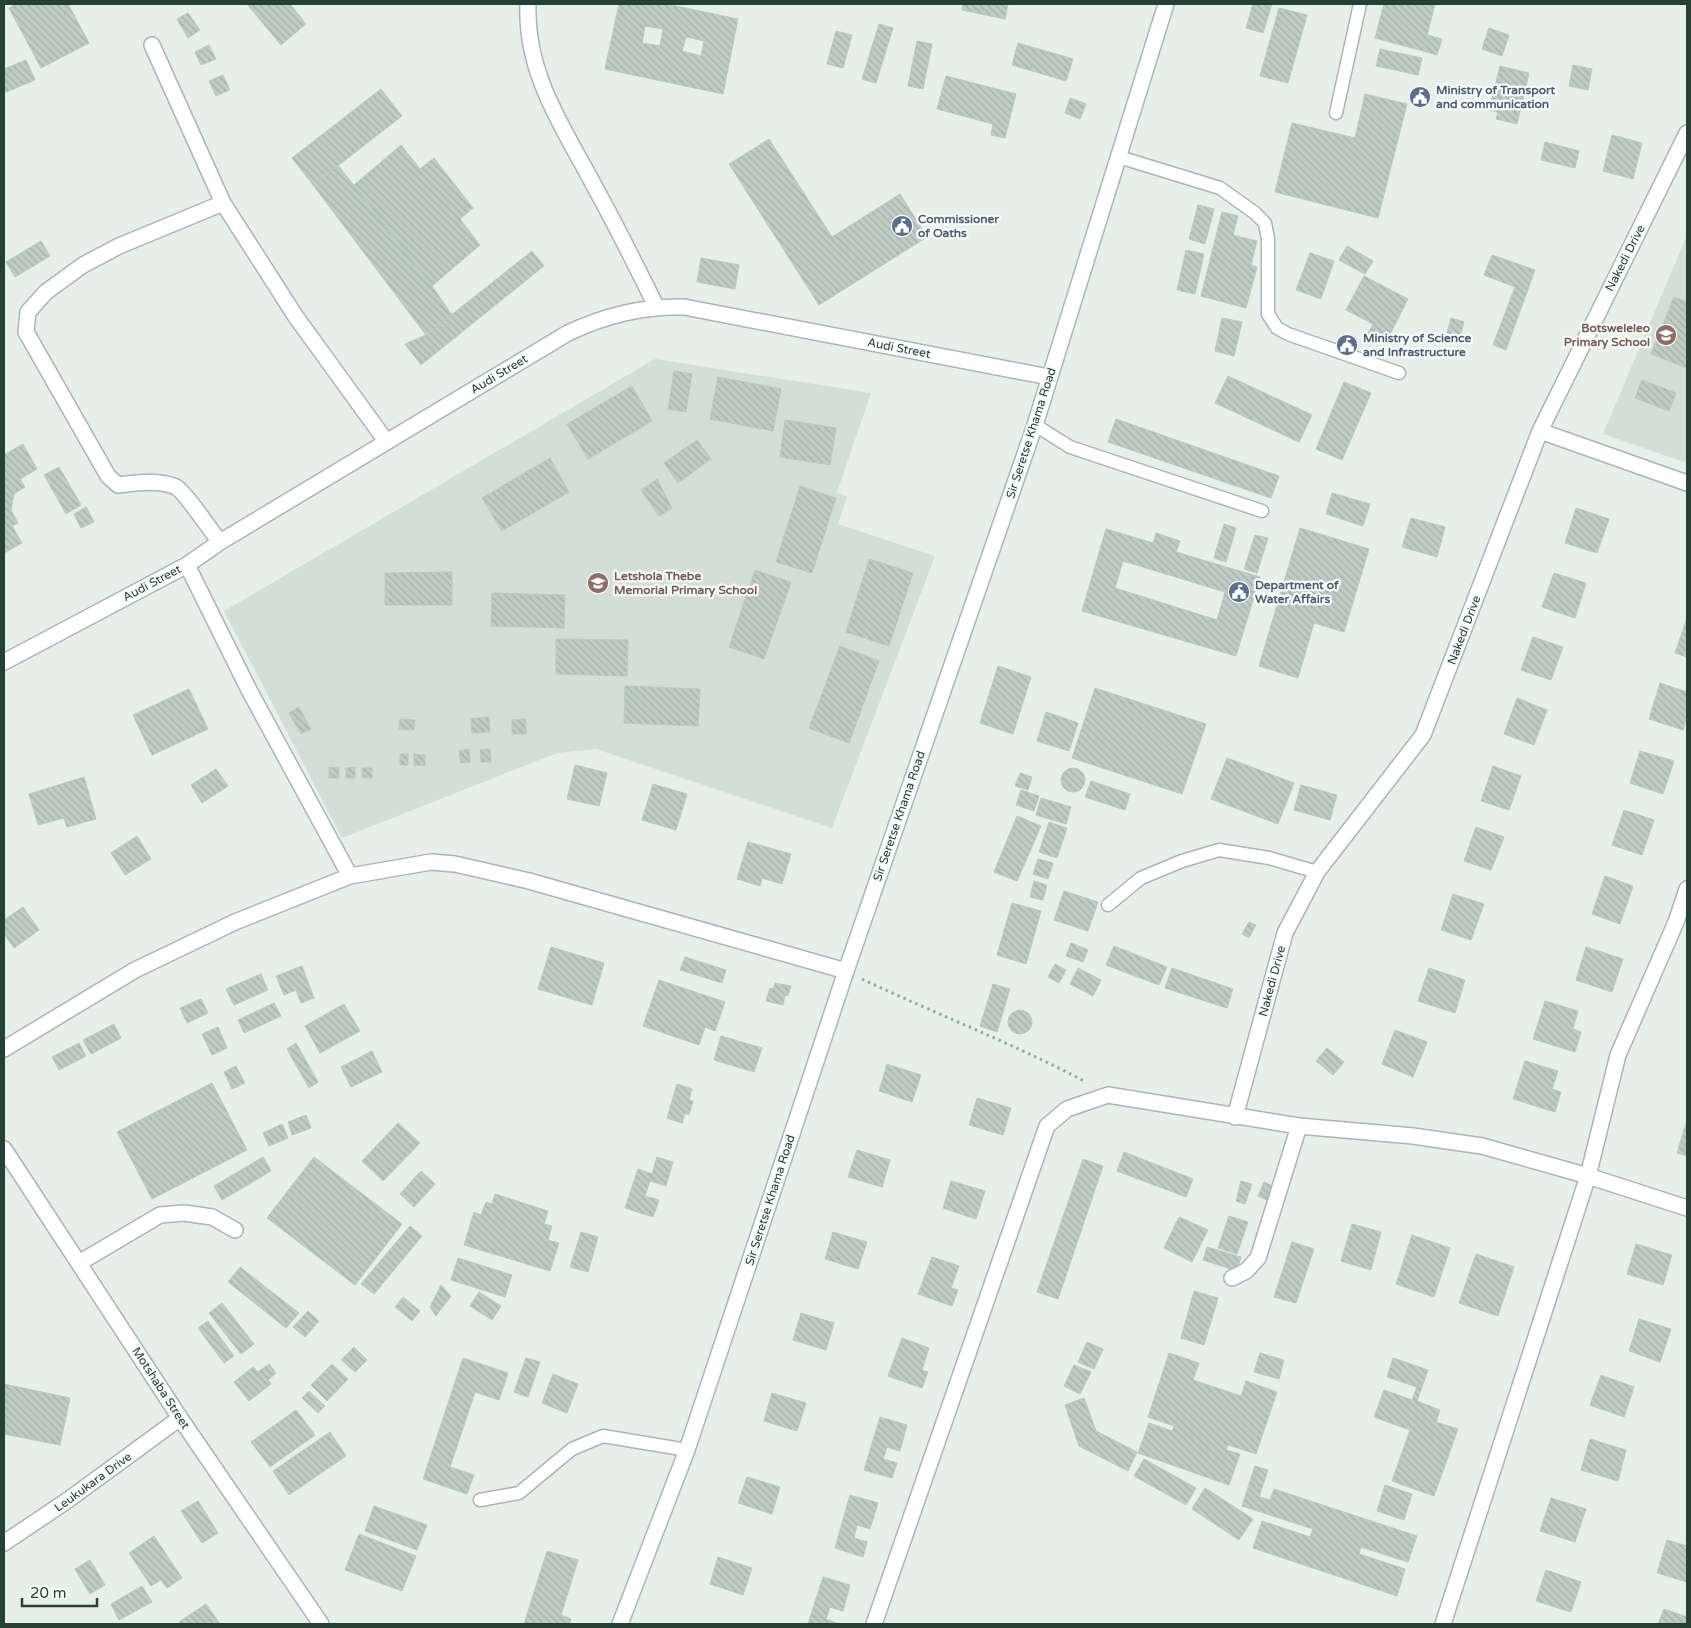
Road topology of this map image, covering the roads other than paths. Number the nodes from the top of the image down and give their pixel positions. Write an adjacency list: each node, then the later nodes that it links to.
1 (528, 4): 9 (street)
2 (1166, 4): 7 (street, Sir Seretse Khama Road)
3 (1360, 4): 5 (lane)
4 (152, 45): 8 (street)
5 (1336, 113)
6 (1687, 133): 13 (street, Nakedi Drive)
7 (1119, 157): 10 (lane); 11 (street, Sir Seretse Khama Road)
8 (223, 203): 14 (street); 17 (street)
9 (656, 306): 11 (street, Audi Street); 14 (street, Audi Street)
10 (1399, 373)
11 (1049, 377): 12 (street, Sir Seretse Khama Road)
12 (1035, 425): 16 (lane); 24 (street, Sir Seretse Khama Road)
13 (1540, 431): 15 (street); 20 (street, Nakedi Drive)
14 (386, 442): 17 (street, Audi Street)
15 (1687, 483)
16 (1262, 511)
17 (220, 542): 18 (street, Audi Street)
18 (187, 565): 19 (street, Audi Street); 21 (street)
19 (4, 662)
20 (1318, 872): 23 (lane); 26 (street, Nakedi Drive)
21 (350, 876): 24 (street); 25 (street)
22 (1687, 889): 29 (street)
23 (1108, 905)
24 (846, 971): 35 (street, Sir Seretse Khama Road)
25 (4, 1048)
26 (1235, 1117): 27 (street); 40 (street)
27 (1299, 1126): 29 (street); 33 (street)
28 (4, 1149): 32 (street, Motshaba Street)
29 (1588, 1176): 30 (street); 41 (street)
30 (1687, 1208)
31 (235, 1230): 32 (street)
32 (79, 1263): 34 (street, Motshaba Street)
33 (1232, 1278)
34 (180, 1418): 37 (street, Leukukara Drive); 38 (street, Motshaba Street)
35 (686, 1450): 36 (lane); 39 (street, Sir Seretse Khama Road)
36 (480, 1500)
37 (4, 1543)
38 (321, 1624)
39 (620, 1624)
40 (874, 1624)
41 (1443, 1624)

